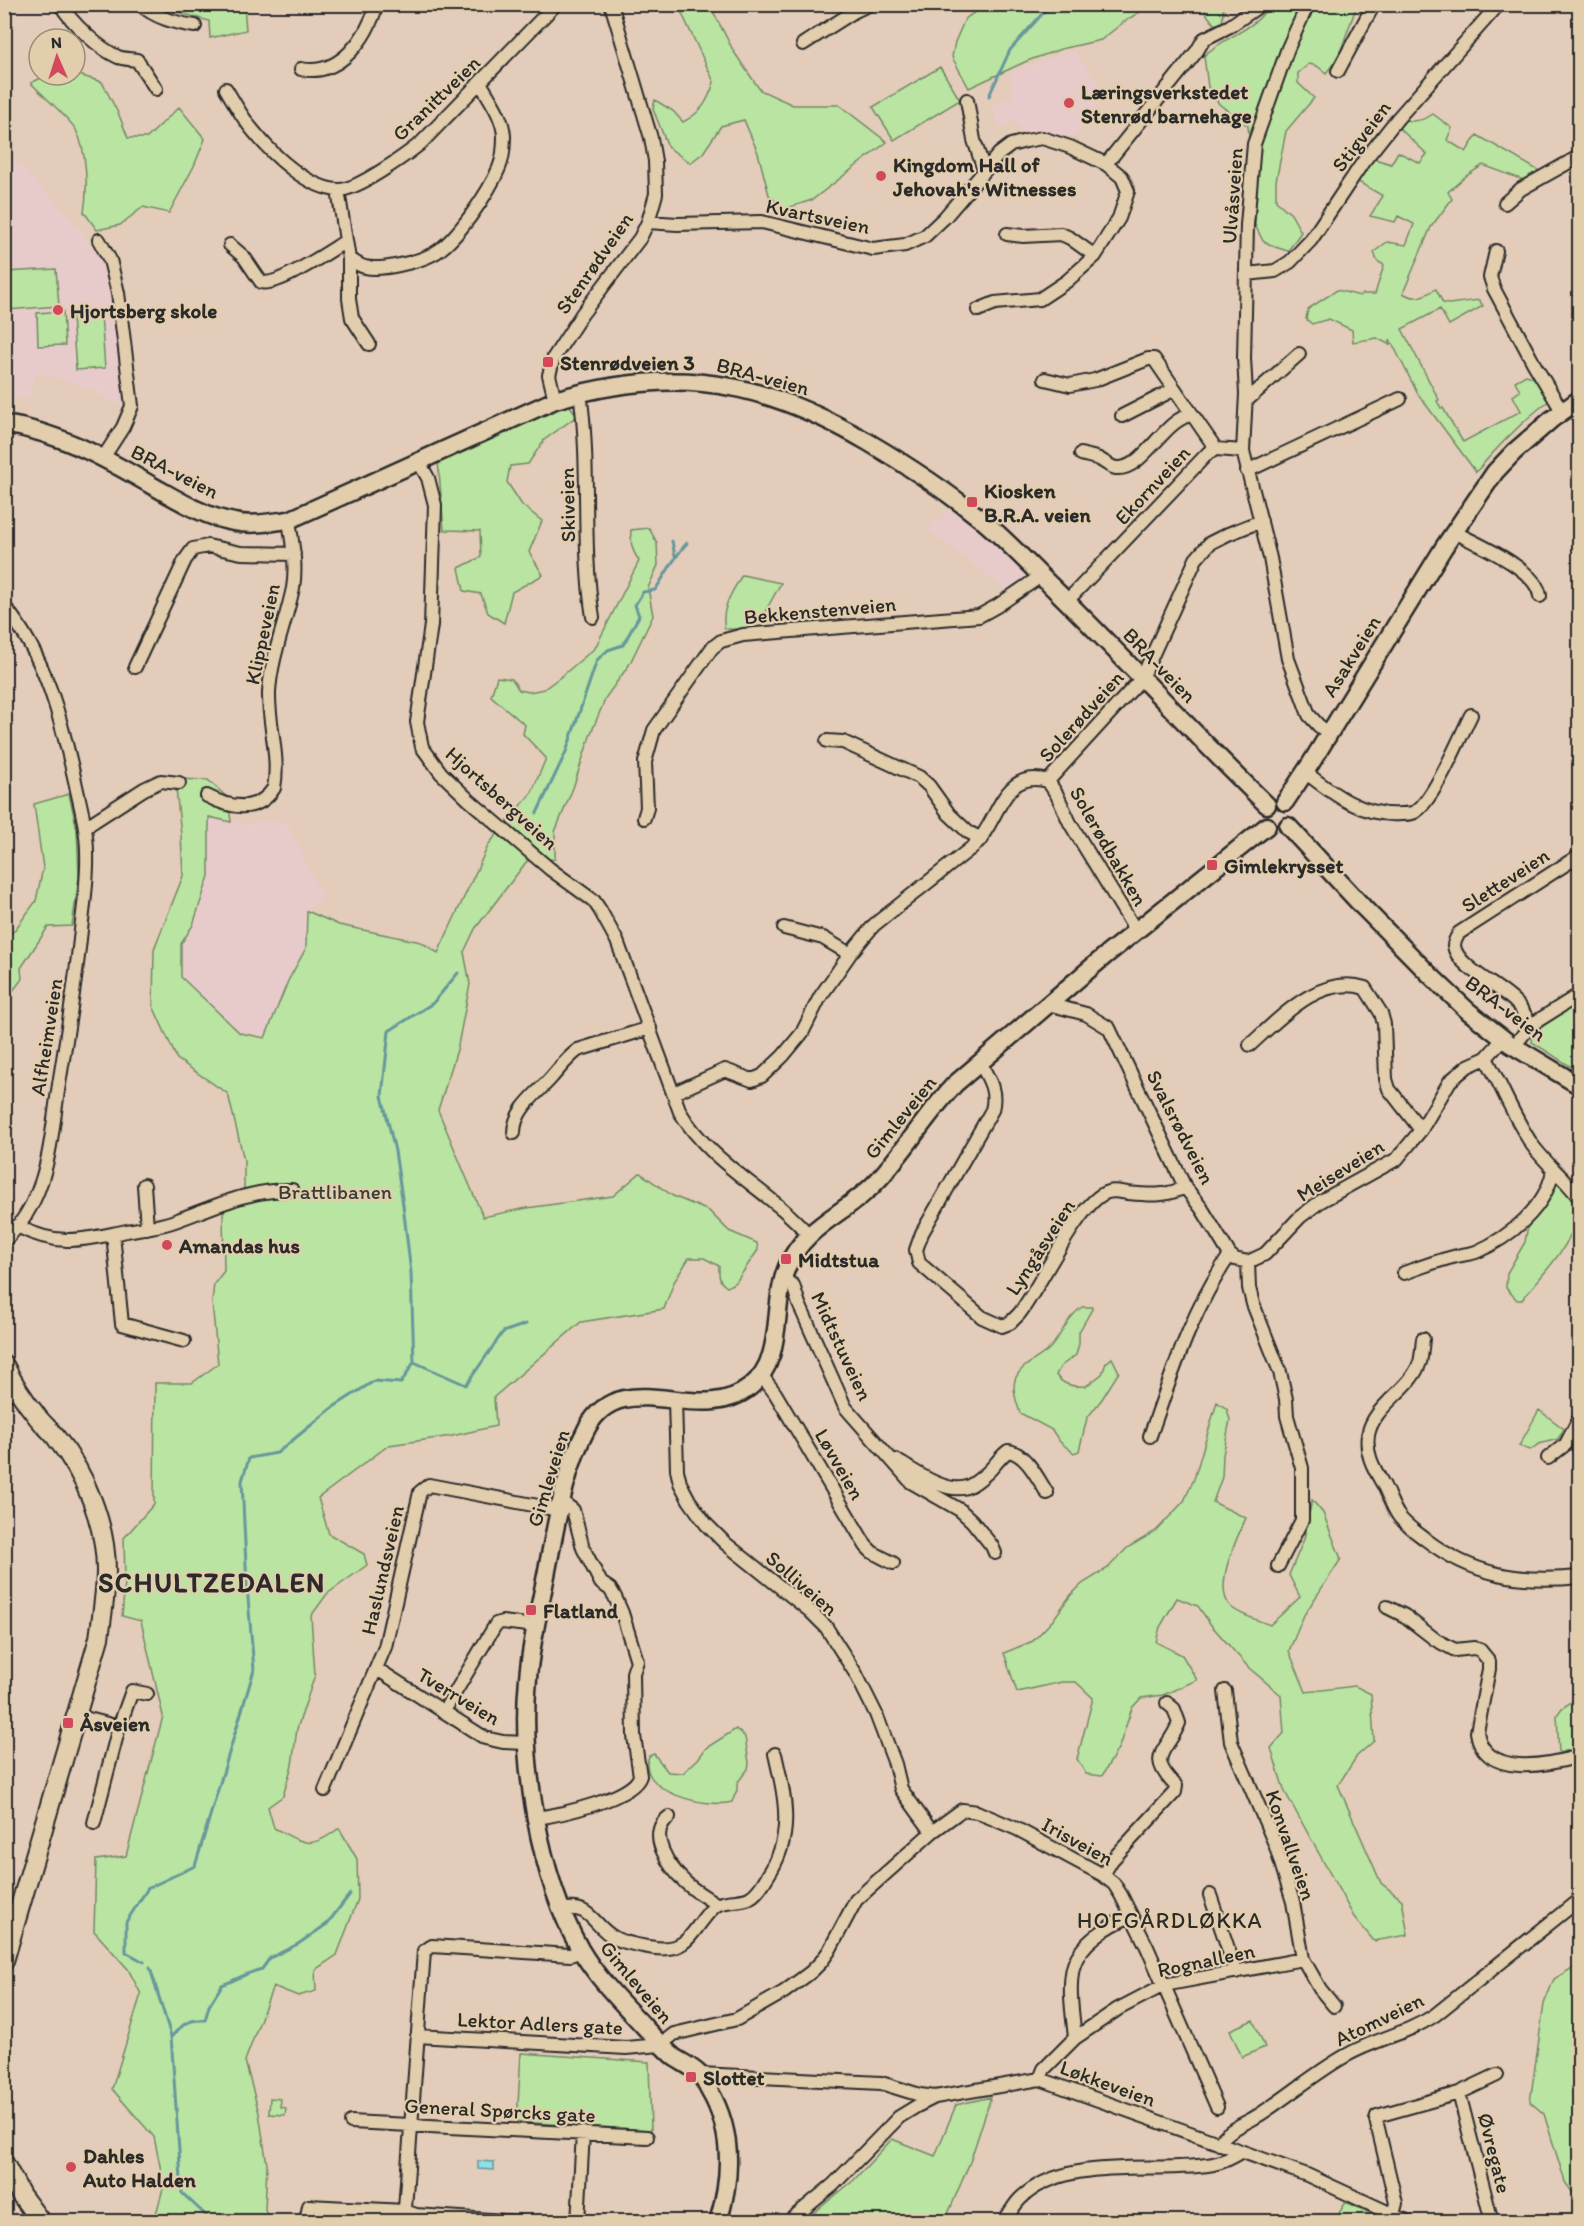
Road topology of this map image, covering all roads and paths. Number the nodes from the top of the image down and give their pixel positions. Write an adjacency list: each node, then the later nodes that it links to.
1 (60, 4): 17 (street)
2 (140, 4): 11 (street)
3 (377, 4): 13 (street)
4 (556, 4): 15 (street, Granittveien)
5 (611, 4): 24 (street, Stenrødveien)
6 (870, 4): 12 (street)
7 (1308, 4): 32 (street, Ulvåsveien)
8 (1374, 4): 14 (street)
9 (1499, 4): 32 (street, Stigveien)
10 (1256, 8): 20 (street)
11 (195, 26)
12 (803, 44)
13 (301, 69)
14 (1338, 70)
15 (480, 82): 22 (street, Granittveien); 31 (street)
16 (225, 88): 22 (street)
17 (156, 89)
18 (967, 100): 21 (street)
19 (1580, 156): 23 (street)
20 (1106, 164): 21 (street, Kvartsveien); 30 (street, Kvartsveien)
21 (984, 170): 24 (street, Kvartsveien)
22 (338, 190): 27 (street)
23 (1505, 203)
24 (648, 222): 41 (street, Stenrødveien)
25 (1007, 234): 30 (street)
26 (99, 240): 50 (street)
27 (346, 241): 28 (street); 31 (street)
28 (230, 245)
29 (1496, 251): 43 (street)
30 (1095, 256): 33 (street, Kvartsveien)
31 (349, 259): 34 (street)
32 (1246, 274): 42 (street, Ulvåsveien)
33 (978, 310)
34 (369, 344)
35 (1299, 354): 42 (street)
36 (1045, 380): 37 (street, Ekornveien)
37 (1175, 389): 44 (street, Ekornveien); 45 (street)
38 (580, 393): 41 (main road, BRA-veien); 57 (main road, BRA-veien); 61 (street, Skiveien)
39 (1400, 399): 52 (street)
40 (1580, 399): 43 (main road, Asakveien)
41 (555, 400): 51 (main road, BRA-veien)
42 (1246, 401): 48 (street, Ulvåsveien)
43 (1562, 411): 55 (main road, Asakveien)
44 (1192, 415): 47 (street, Ekornveien); 49 (street, Ekornveien)
45 (1122, 416)
46 (4, 424): 50 (main road, BRA-veien)
47 (1216, 449): 48 (street, Ekornveien); 59 (street, Ekornveien)
48 (1244, 451): 52 (street, Ulvåsveien)
49 (1081, 454)
50 (104, 458): 53 (main road, BRA-veien)
51 (419, 462): 53 (main road, BRA-veien); 85 (street, Hjortsbergveien)
52 (1247, 471): 54 (street, Ulvåsveien)
53 (289, 520): 56 (street, Klippeveien)
54 (1261, 521): 63 (street, Solerødveien); 65 (street, Ulvåsveien)
55 (1454, 532): 58 (street); 65 (main road, Asakveien)
56 (294, 554): 62 (street); 70 (street, Klippeveien)
57 (1041, 576): 59 (main road, BRA-veien); 73 (street, Bekkenstenveien)
58 (1540, 596)
59 (1067, 601): 63 (main road, BRA-veien)
60 (4, 606): 76 (street, Alfheimveien)
61 (593, 617)
62 (135, 667)
63 (1142, 678): 68 (street, Solerødveien); 72 (main road, BRA-veien)
64 (1471, 715): 67 (street)
65 (1329, 733): 67 (main road, Asakveien)
66 (827, 741): 77 (street)
67 (1305, 772): 71 (main road, Asakveien)
68 (1048, 781): 77 (street, Solerødveien); 80 (street, Solerødbakken)
69 (179, 783): 76 (street)
70 (207, 796)
71 (1285, 802): 72 (main road); 75 (main road)
72 (1267, 805): 74 (main road)
73 (644, 818)
74 (1267, 826): 75 (main road); 80 (main road, Gimleveien)
75 (1288, 826): 86 (main road, BRA-veien)
76 (85, 827): 99 (street, Alfheimveien)
77 (982, 838): 81 (street, Solerødveien)
78 (1580, 855): 84 (street, Sletteveien)
79 (784, 927): 81 (street)
80 (1136, 931): 83 (main road, Gimleveien)
81 (850, 954): 91 (street, Solerødveien)
82 (1580, 994): 84 (street)
83 (1048, 1004): 89 (main road, Gimleveien); 96 (street, Svalsrødveien)
84 (1531, 1025): 86 (street)
85 (650, 1028): 91 (street, Hjortsbergveien); 93 (street)
86 (1509, 1042): 88 (street, Meiseveien); 90 (main road, BRA-veien)
87 (1250, 1045): 92 (street)
88 (1486, 1058): 92 (street, Meiseveien); 94 (street)
89 (980, 1063): 96 (street, Lyngåsveien); 102 (main road, Gimleveien)
90 (1580, 1086)
91 (674, 1093): 102 (street, Hjortsbergveien)
92 (1421, 1130): 105 (street, Meiseveien)
93 (514, 1132)
94 (1553, 1170): 98 (street); 106 (street)
95 (144, 1185): 100 (street)
96 (1185, 1187): 104 (street, Svalsrødveien)
97 (291, 1190): 100 (street)
98 (1580, 1199)
99 (20, 1227): 101 (street); 103 (street, Alfheimveien)
100 (147, 1228): 101 (street)
101 (112, 1234): 109 (street)
102 (808, 1234): 107 (main road, Gimleveien)
103 (4, 1241)
104 (1230, 1255): 105 (street); 115 (street)
105 (1248, 1262): 122 (street)
106 (1404, 1273)
107 (782, 1279): 111 (main road, Gimleveien); 116 (street, Midtstuveien)
108 (1423, 1339): 123 (street)
109 (184, 1341)
110 (4, 1365): 112 (main road)
111 (762, 1376): 113 (main road, Gimleveien); 121 (street, Løvveien)
112 (10, 1393): 131 (main road)
113 (675, 1400): 119 (main road, Gimleveien); 140 (street, Solliveien)
114 (1580, 1418): 117 (street)
115 (1150, 1436)
116 (889, 1458): 118 (street, Midtstuveien); 120 (street, Midtstuveien)
117 (1548, 1458)
118 (1047, 1492)
119 (560, 1506): 125 (main road, Gimleveien); 126 (street, Haslundsveien); 138 (street)
120 (995, 1553)
121 (893, 1563)
122 (1278, 1566)
123 (1580, 1577)
124 (1387, 1607): 135 (street)
125 (536, 1626): 130 (street); 133 (main road, Gimleveien)
126 (377, 1669): 130 (street, Tverrveien); 136 (street, Haslundsveien)
127 (1225, 1691): 148 (street, Konvallveien)
128 (147, 1694): 132 (street)
129 (1167, 1703): 141 (street)
130 (444, 1711): 133 (street, Tverrveien)
131 (77, 1716): 132 (street); 149 (main road)
132 (119, 1728): 139 (street)
133 (526, 1743): 138 (main road, Gimleveien)
134 (776, 1754): 144 (street)
135 (1580, 1756)
136 (325, 1790)
137 (669, 1817): 144 (street)
138 (536, 1818): 145 (main road, Gimleveien)
139 (94, 1823)
140 (932, 1832): 141 (street, Irisveien); 155 (street, Irisveien)
141 (1103, 1875): 146 (street, Irisveien)
142 (1210, 1895): 150 (street)
143 (1580, 1899): 166 (street, Atomveien)
144 (716, 1904): 145 (street)
145 (562, 1910): 147 (main road, Gimleveien)
146 (1131, 1916): 151 (street, Irisveien); 154 (street)
147 (582, 1951): 153 (street); 155 (main road, Gimleveien)
148 (1303, 1959): 150 (street, Rognalleen); 152 (street, Konvallveien)
149 (4, 1961)
150 (1236, 1972): 151 (street, Rognalleen)
151 (1164, 1985): 154 (street, Rognalleen); 161 (street, Irisveien)
152 (1334, 2006)
153 (417, 2036): 155 (street, Lektor Adlers gate); 163 (street)
154 (1075, 2038): 158 (street, Rognalleen)
155 (660, 2044): 156 (main road, Gimleveien)
156 (700, 2074): 160 (street); 175 (main road, Gimleveien)
157 (1497, 2075): 159 (street)
158 (1040, 2079): 160 (street, Løkkeveien); 166 (street, Løkkeveien)
159 (1459, 2093): 170 (street); 179 (street, Øvregate)
160 (935, 2097): 176 (street, Løkkeveien)
161 (1217, 2108)
162 (351, 2122): 163 (street, General Spørcks gate)
163 (412, 2125): 164 (street, General Spørcks gate); 169 (street)
164 (583, 2133): 165 (street, General Spørcks gate); 174 (street)
165 (647, 2137)
166 (1219, 2144): 167 (street, Løkkeveien)
167 (1241, 2152): 170 (street, Løkkeveien); 177 (street)
168 (4, 2163): 171 (main road)
169 (405, 2216): 172 (street); 173 (street)
170 (1388, 2216): 178 (street, Løkkeveien)
171 (41, 2222)
172 (310, 2222)
173 (519, 2222)
174 (578, 2222)
175 (718, 2222)
176 (788, 2222)
177 (1004, 2222)
178 (1409, 2222)
179 (1492, 2222)

